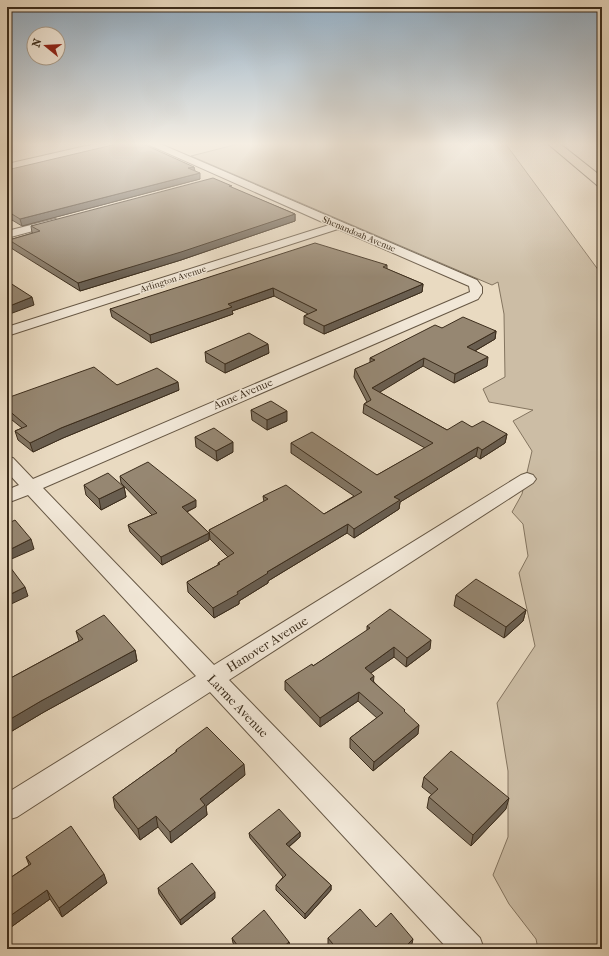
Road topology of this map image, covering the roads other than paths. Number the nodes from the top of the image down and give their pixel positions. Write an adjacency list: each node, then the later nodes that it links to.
1 (253, 188): 3 (street, Shenandoah Avenue)
2 (68, 219): 4 (street)
3 (339, 225): 5 (street, Shenandoah Avenue); 6 (street, Arlington Avenue)
4 (7, 235)
5 (477, 290): 9 (street, Anne Avenue)
6 (7, 332)
7 (7, 462): 9 (street, Larme Avenue)
8 (527, 479): 11 (street, Hanover Avenue)
9 (30, 486): 10 (street, Anne Avenue); 11 (street, Larme Avenue)
10 (7, 497)
11 (212, 678): 12 (street, Hanover Avenue); 13 (street, Larme Avenue)
12 (7, 808)
13 (469, 949)

